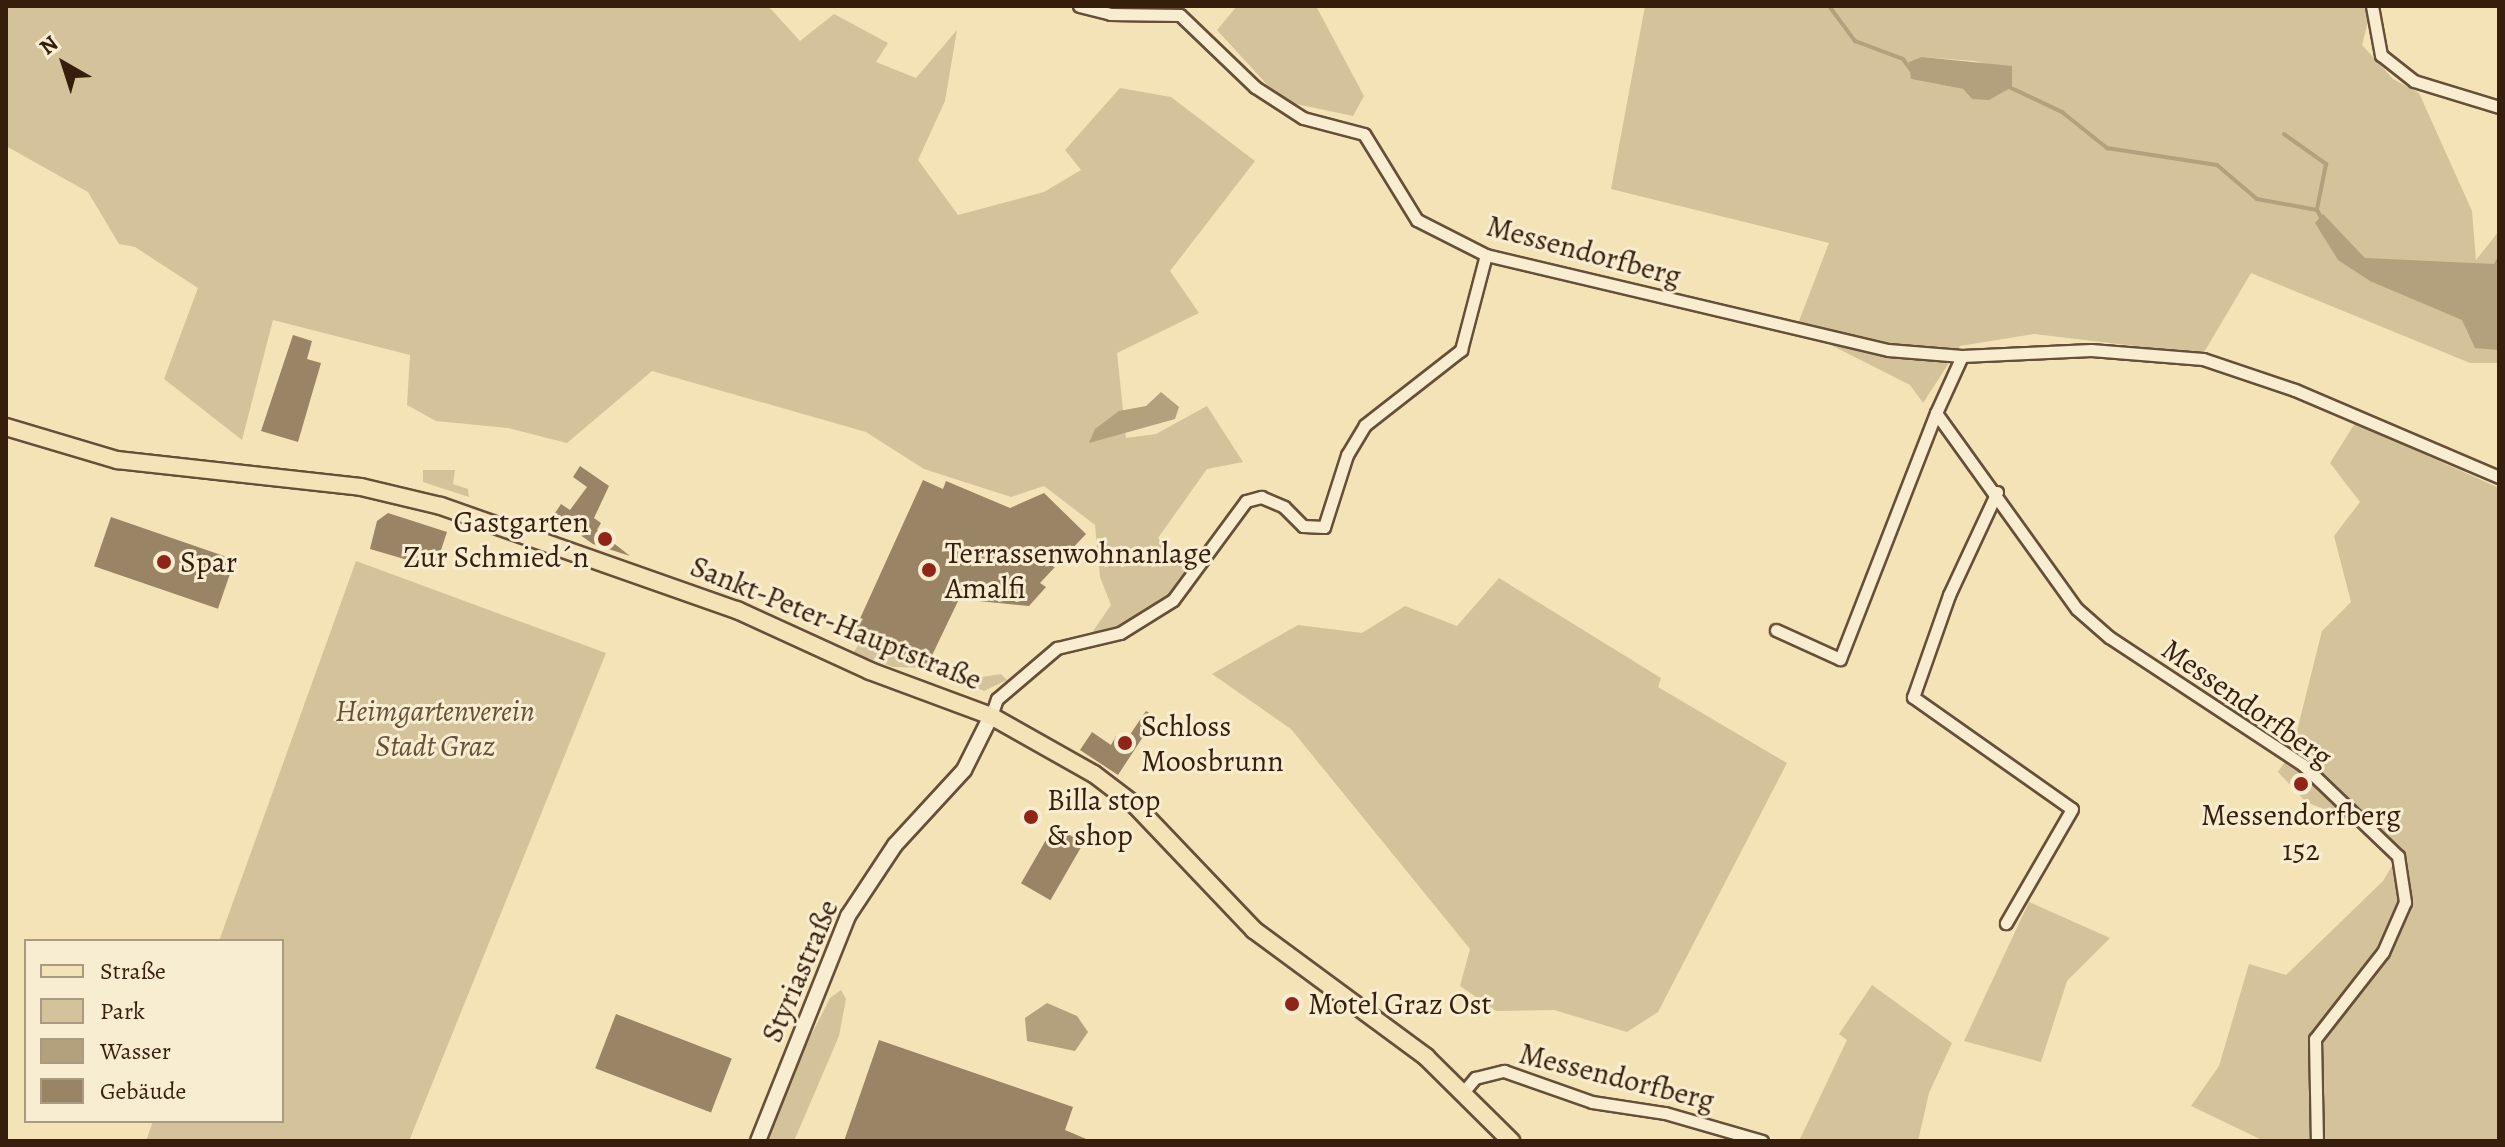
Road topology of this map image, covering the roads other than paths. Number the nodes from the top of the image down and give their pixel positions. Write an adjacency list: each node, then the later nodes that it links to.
1 (1079, 6): 4 (street, Messendorfberg)
2 (2372, 6): 3 (street)
3 (2499, 107)
4 (1486, 255): 5 (street, Messendorfberg); 11 (street)
5 (1962, 356): 6 (street); 8 (street, Messendorfberg)
6 (1936, 413): 9 (street, Messendorfberg); 10 (street)
7 (6, 427): 11 (main road, Sankt-Peter-Hauptstraße)
8 (2499, 477)
9 (1997, 492): 12 (street); 17 (street, Messendorfberg)
10 (1776, 630)
11 (991, 716): 13 (main road, Sankt-Peter-Hauptstraße); 14 (street, Styriastraße)
12 (2006, 923)
13 (1465, 1090): 15 (main road, Sankt-Peter-Hauptstraße); 16 (street, Messendorfberg)
14 (758, 1141)
15 (1511, 1141)
16 (1762, 1141)
17 (2317, 1141)

